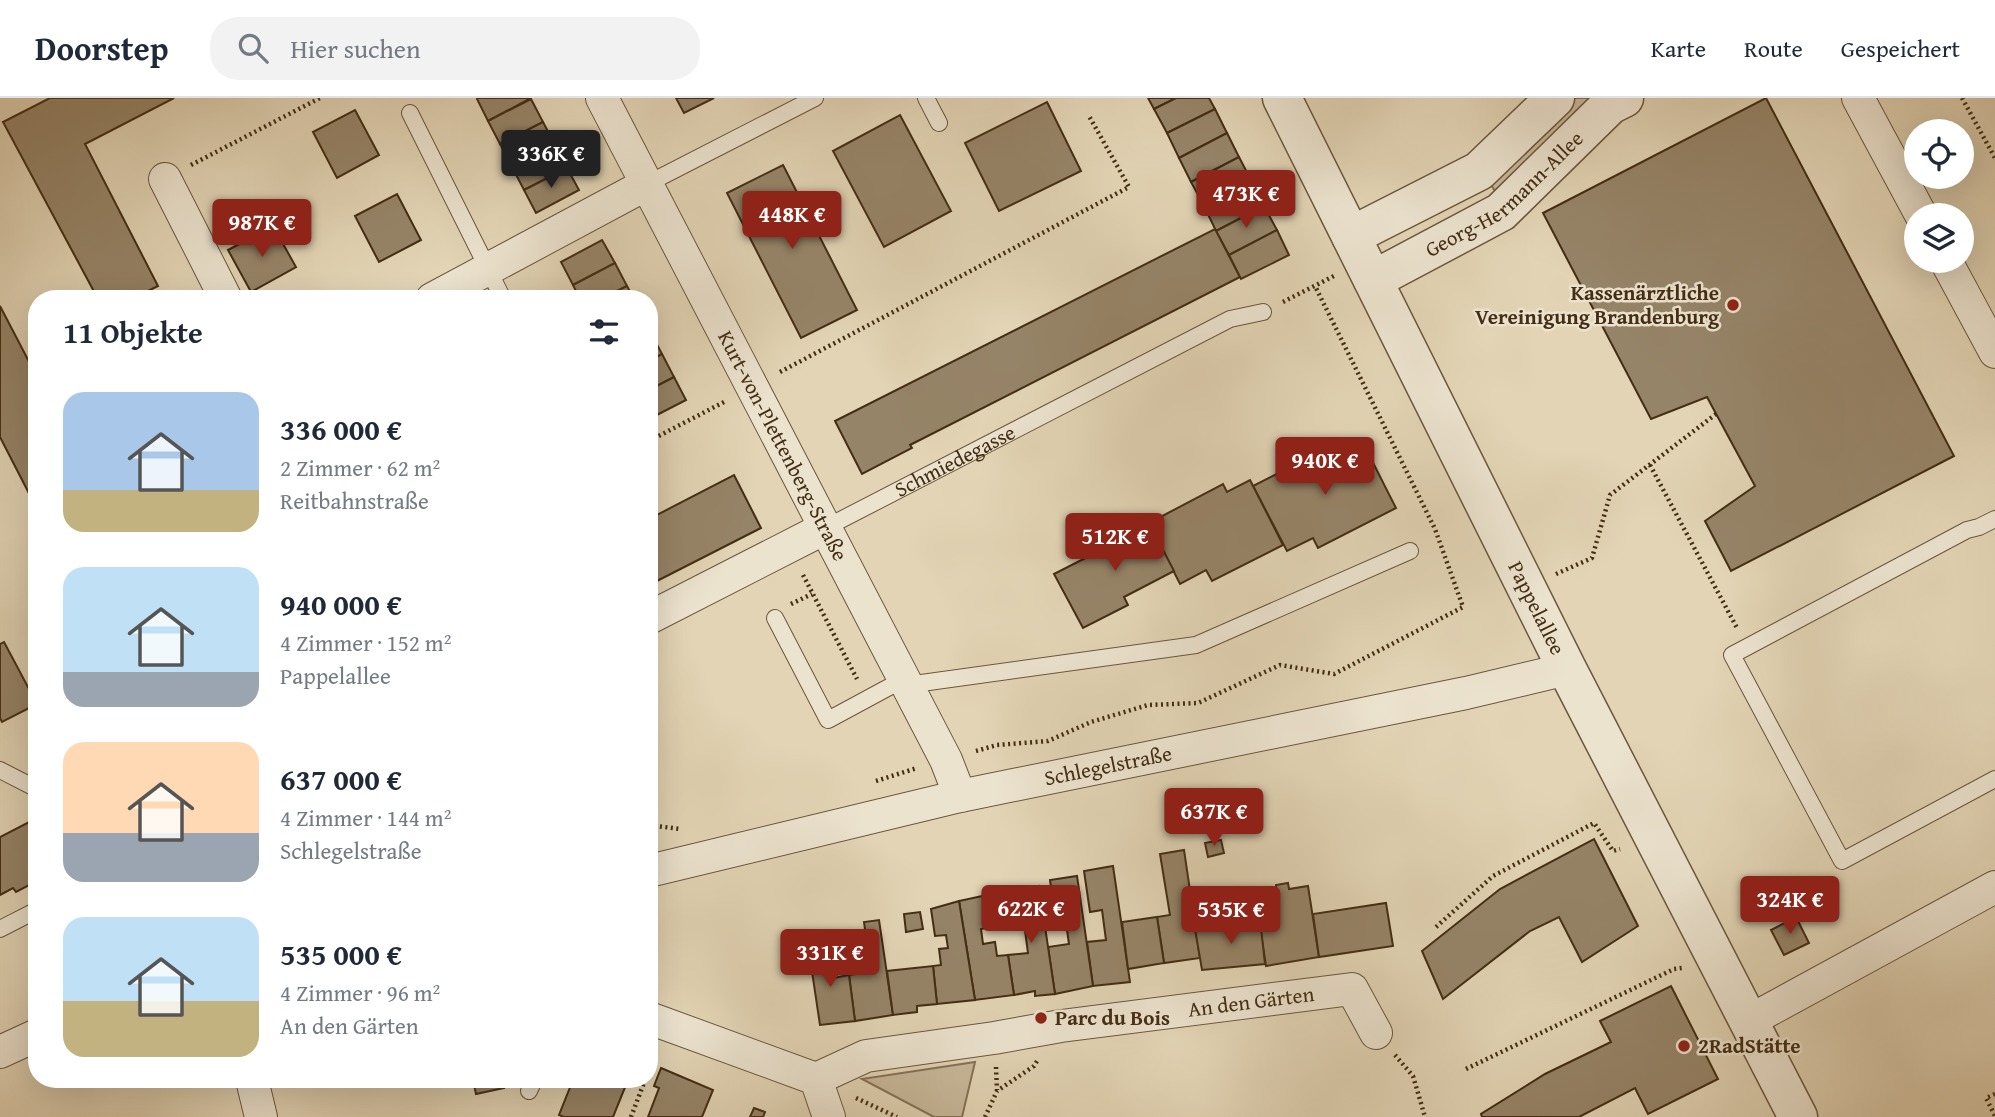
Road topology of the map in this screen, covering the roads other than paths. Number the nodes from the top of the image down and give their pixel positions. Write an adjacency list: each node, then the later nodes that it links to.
1 (603, 98): 11 (street, Kurt-von-Plettenberg-Straße)
2 (815, 98): 11 (lane)
3 (926, 98): 9 (lane)
4 (1282, 98): 13 (street, Pappelallee)
5 (1555, 98): 13 (street, Georg-Hermann-Allee)
6 (1624, 98): 13 (street, Georg-Hermann-Allee)
7 (1858, 98): 12 (street)
8 (410, 113): 14 (lane)
9 (939, 123)
10 (165, 179): 16 (street)
11 (647, 184): 14 (street); 22 (street, Kurt-von-Plettenberg-Straße)
12 (1915, 203)
13 (1363, 259): 26 (street, Pappelallee)
14 (489, 270): 17 (street); 18 (lane)
15 (1952, 273): 20 (street)
16 (221, 290)
17 (450, 290)
18 (499, 290)
19 (1263, 312): 22 (lane, Schmiedegasse)
20 (1995, 352)
21 (1995, 519): 29 (lane)
22 (827, 527): 24 (street, Schmiedegasse); 27 (street, Kurt-von-Plettenberg-Straße)
23 (1410, 551): 27 (lane)
24 (658, 613)
25 (775, 618): 27 (lane)
26 (1567, 668): 31 (street, Schlegelstraße); 37 (street, Pappelallee)
27 (905, 682): 31 (street, Kurt-von-Plettenberg-Straße)
28 (0, 771): 30 (lane)
29 (1995, 779)
30 (28, 785)
31 (960, 796): 32 (street, Schlegelstraße)
32 (658, 869)
33 (1995, 887): 37 (street)
34 (28, 915): 35 (lane)
35 (0, 929)
36 (658, 1021): 41 (street)
37 (1749, 1021): 45 (street, Pappelallee)
38 (1376, 1033): 41 (street, An den Gärten)
39 (28, 1039): 40 (street)
40 (0, 1052)
41 (816, 1079): 44 (street)
42 (254, 1088): 43 (street)
43 (261, 1117)
44 (829, 1117)
45 (1798, 1117)

